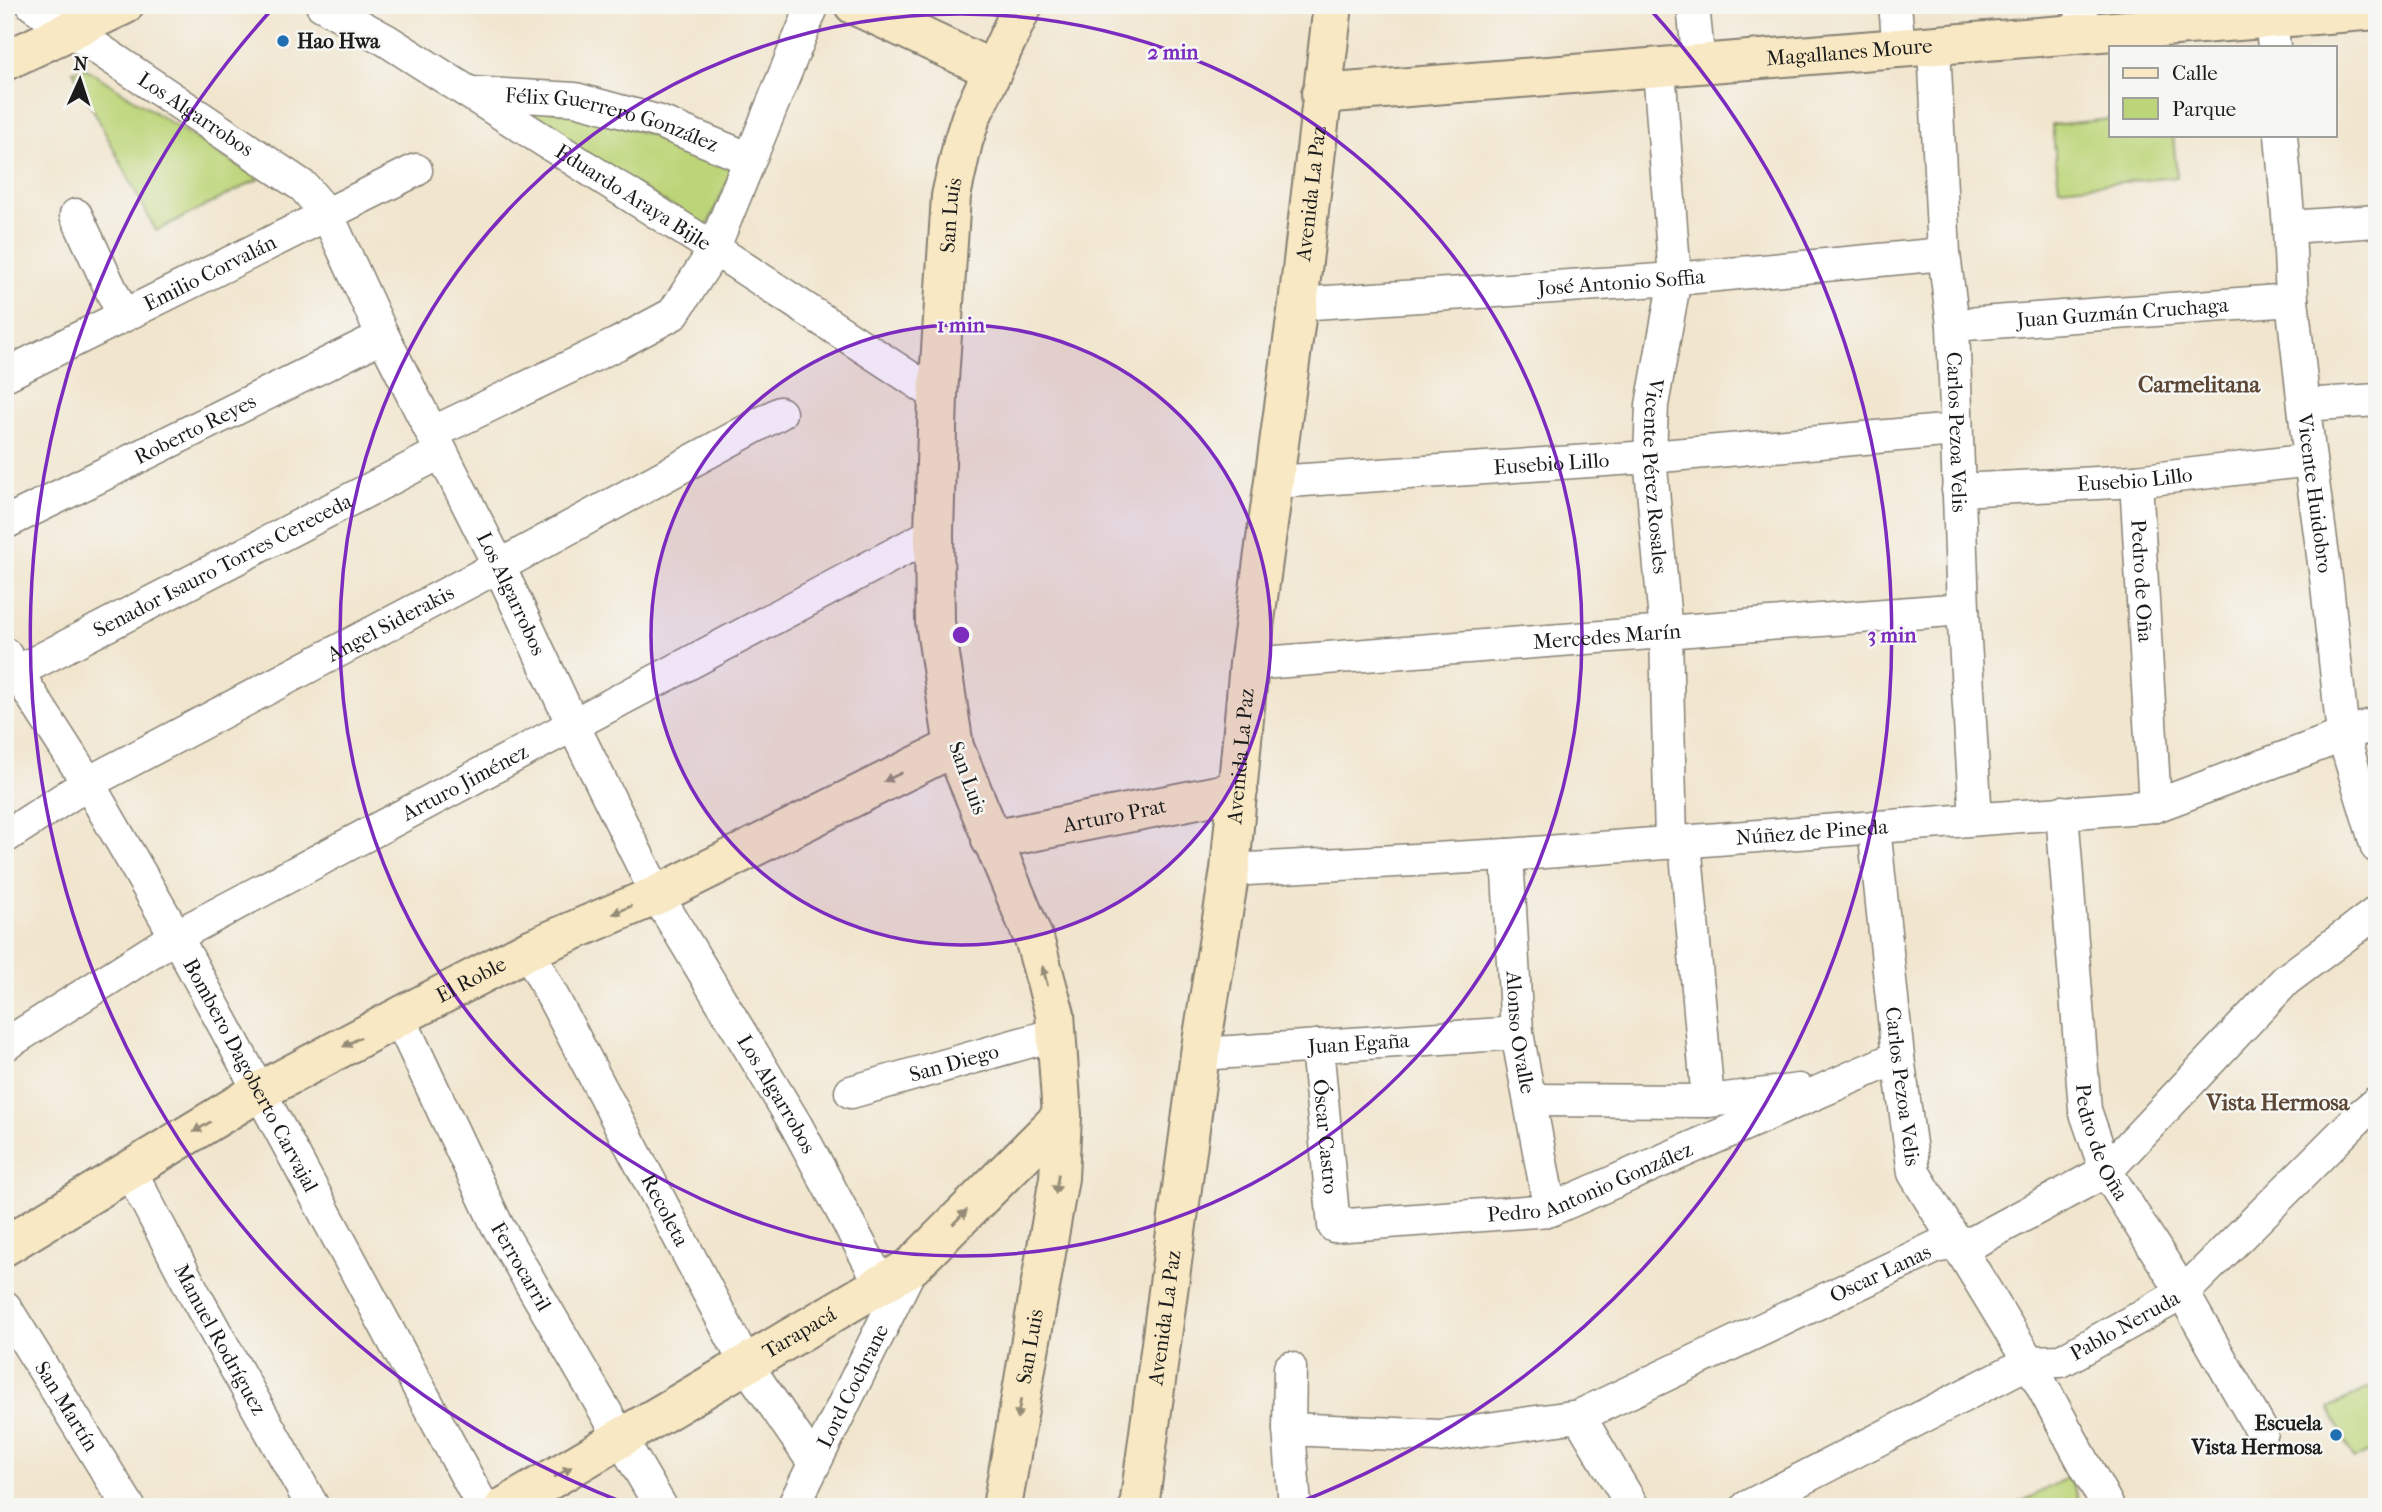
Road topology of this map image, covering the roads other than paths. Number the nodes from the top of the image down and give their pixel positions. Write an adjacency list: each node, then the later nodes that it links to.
1 (33, 5): 14 (street, Los Algarrobos)
2 (322, 5): 15 (street, Eduardo Araya Bijle)
3 (377, 5): 15 (street)
4 (813, 5): 24 (street, Senador Isauro Torres Cereceda)
5 (854, 5): 20 (street)
6 (1023, 5): 20 (street, San Luis)
7 (1333, 5): 22 (street, Avenida La Paz)
8 (1693, 5): 18 (street)
9 (1895, 5): 16 (street, Carlos Pezoa Velis)
10 (116, 7): 14 (street)
11 (2377, 10): 13 (street, Magallanes Moure)
12 (2082, 19): 13 (street, Magallanes Moure); 16 (street, Magallanes Moure)
13 (2289, 22)
14 (70, 30): 17 (street); 26 (street, Los Algarrobos)
15 (386, 40): 21 (street, Eduardo Araya Bijle)
16 (1916, 47): 18 (street, Magallanes Moure); 31 (street, Carlos Pezoa Velis)
17 (5, 61)
18 (1699, 65): 19 (street, Magallanes Moure)
19 (1659, 69): 22 (street, Magallanes Moure); 32 (street, Vicente Pérez Rosales)
20 (993, 70): 39 (street, San Luis)
21 (469, 93): 24 (street, Félix Guerrero González); 30 (street, Eduardo Araya Bijle)
22 (1321, 94): 34 (street, Avenida La Paz)
23 (2281, 136): 29 (street, Vicente Huidobro)
24 (750, 159): 30 (street, Senador Isauro Torres Cereceda)
25 (416, 170): 26 (street, Emilio Corvalán)
26 (327, 214): 35 (street, Emilio Corvalán); 37 (street, Los Algarrobos)
27 (76, 215): 35 (street)
28 (2377, 221): 29 (street)
29 (2289, 227): 33 (street, Vicente Huidobro)
30 (713, 248): 39 (street, Eduardo Araya Bijle); 44 (street, Senador Isauro Torres Cereceda)
31 (1944, 254): 32 (street, José Antonio Soffia); 36 (street, Carlos Pezoa Velis)
32 (1675, 279): 34 (street, José Antonio Soffia); 45 (street, Vicente Pérez Rosales)
33 (2292, 300): 36 (street, Juan Guzmán Cruchaga); 41 (street, Vicente Huidobro)
34 (1298, 304): 48 (street, Avenida La Paz)
35 (123, 315): 38 (street, Emilio Corvalán)
36 (1953, 325): 43 (street, Carlos Pezoa Velis)
37 (383, 335): 44 (street, Los Algarrobos); 50 (street, Roberto Reyes)
38 (6, 374)
39 (938, 396): 51 (street, San Luis)
40 (2377, 400): 41 (street)
41 (2305, 405): 46 (street, Vicente Huidobro)
42 (780, 413): 52 (street, Angel Siderakis)
43 (1955, 430): 45 (street, Eusebio Lillo); 49 (street, Carlos Pezoa Velis)
44 (436, 443): 52 (street, Los Algarrobos); 56 (street, Senador Isauro Torres Cereceda)
45 (1650, 457): 48 (street, Eusebio Lillo); 54 (street, Vicente Pérez Rosales)
46 (2310, 460): 47 (street, Eusebio Lillo); 59 (street, Vicente Huidobro)
47 (2136, 481): 49 (street, Eusebio Lillo); 63 (street, Pedro de Oña)
48 (1274, 482): 55 (street, Avenida La Paz)
49 (1958, 490): 53 (street, Carlos Pezoa Velis)
50 (5, 523)
51 (934, 533): 58 (street, Arturo Jiménez); 60 (street, San Luis)
52 (499, 566): 58 (street, Los Algarrobos); 61 (street, Angel Siderakis)
53 (1963, 609): 54 (street, Mercedes Marín); 65 (street, Carlos Pezoa Velis)
54 (1666, 633): 55 (street, Mercedes Marín); 69 (street, Vicente Pérez Rosales)
55 (1249, 664): 62 (street, Avenida La Paz)
56 (9, 668): 61 (street, Bombero Dagoberto Carvajal)
57 (2377, 723): 59 (street, Núñez de Pineda)
58 (573, 725): 73 (street, Los Algarrobos); 75 (street, Arturo Jiménez)
59 (2343, 735): 63 (street, Núñez de Pineda); 70 (street, Vicente Huidobro)
60 (954, 747): 68 (street, San Luis); 73 (street, El Roble, one-way to 73)
61 (88, 783): 67 (street, Angel Siderakis); 75 (street, Bombero Dagoberto Carvajal)
62 (1238, 791): 68 (street, Arturo Prat); 72 (street, Avenida La Paz)
63 (2155, 806): 64 (street, Núñez de Pineda)
64 (2062, 812): 65 (street, Núñez de Pineda); 92 (street, Pedro de Oña)
65 (1976, 819): 66 (street, Núñez de Pineda)
66 (1874, 827): 69 (street, Núñez de Pineda); 83 (street, Carlos Pezoa Velis)
67 (5, 837)
68 (991, 840): 79 (street, San Luis, one-way to 68)
69 (1678, 842): 71 (street, Núñez de Pineda); 88 (street, Vicente Pérez Rosales)
70 (2377, 847)
71 (1507, 855): 72 (street, Núñez de Pineda); 78 (street, Alonso Ovalle)
72 (1230, 870): 82 (street, Avenida La Paz)
73 (657, 895): 76 (street, El Roble, one-way to 76); 97 (street, Los Algarrobos)
74 (2377, 912): 92 (street, Oscar Lanas)
75 (176, 936): 80 (street, Arturo Jiménez); 85 (street, Bombero Dagoberto Carvajal)
76 (528, 950): 77 (street, El Roble); 101 (street, Recoleta)
77 (399, 1017): 85 (street, El Roble, one-way to 85); 106 (street, Ferrocarril)
78 (1517, 1033): 81 (street, Juan Egaña); 87 (street, Alonso Ovalle)
79 (1056, 1034): 86 (street, San Diego); 90 (street, San Luis)
80 (5, 1045)
81 (1317, 1046): 82 (street, Juan Egaña); 94 (street, Óscar Castro)
82 (1199, 1054): 116 (street, Avenida La Paz)
83 (1898, 1057): 84 (street, Pedro Antonio González); 95 (street, Carlos Pezoa Velis)
84 (1832, 1086): 88 (street, Pedro Antonio González); 93 (street, Pedro Antonio González)
85 (260, 1091): 91 (street, El Roble, one-way to 91); 111 (street, Bombero Dagoberto Carvajal)
86 (851, 1092)
87 (1530, 1100): 88 (street, Pedro Antonio González); 93 (street, Alonso Ovalle)
88 (1708, 1101)
89 (2377, 1102): 98 (street, Pablo Neruda)
90 (1062, 1116): 97 (street, Tarapacá, one-way to 90); 115 (street, San Luis, one-way to 115)
91 (130, 1170): 96 (street, El Roble); 110 (street, Manuel Rodríguez)
92 (2106, 1171): 95 (street, Oscar Lanas); 98 (street, Pedro de Oña)
93 (1550, 1210): 94 (street, Pedro Antonio González)
94 (1334, 1226)
95 (1958, 1244): 100 (street, Carlos Pezoa Velis); 103 (street, Oscar Lanas)
96 (5, 1246)
97 (897, 1275): 101 (street, Tarapacá); 107 (street, Lord Cochrane)
98 (2183, 1293): 100 (street, Pablo Neruda); 105 (street, Pedro de Oña)
99 (5, 1307): 109 (street, San Martín)
100 (2029, 1362): 108 (street, Carlos Pezoa Velis); 119 (street, Pablo Neruda)
101 (746, 1364): 106 (street, Tarapacá); 107 (street, Recoleta)
102 (1290, 1368): 104 (street)
103 (1579, 1416): 104 (street, Oscar Lanas); 118 (street)
104 (1289, 1429): 117 (street)
105 (2262, 1432)
106 (620, 1438): 112 (street, Tarapacá, one-way to 106); 113 (street, Ferrocarril)
107 (814, 1463): 114 (street, Lord Cochrane)
108 (2107, 1505)
109 (130, 1507)
110 (313, 1507)
111 (484, 1507)
112 (504, 1507)
113 (661, 1507)
114 (793, 1507)
115 (1002, 1507)
116 (1139, 1507)
117 (1295, 1507)
118 (1633, 1507)
119 (1747, 1507)

